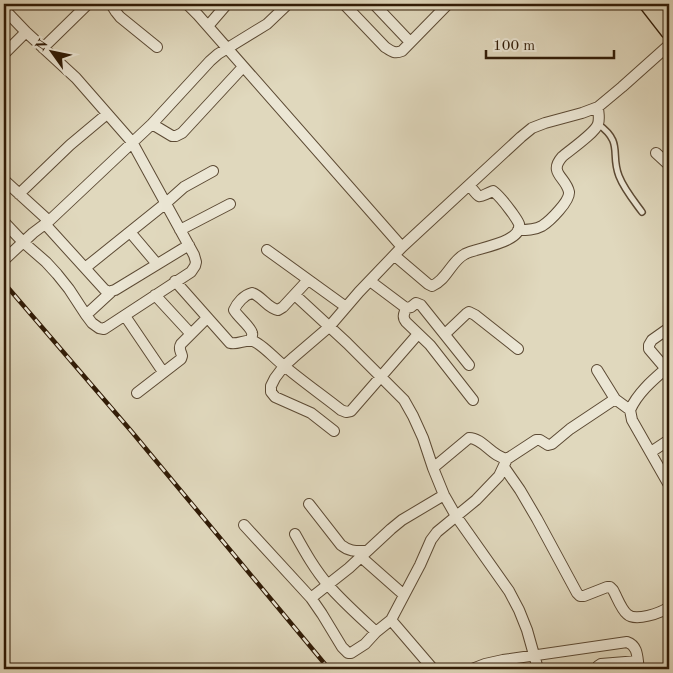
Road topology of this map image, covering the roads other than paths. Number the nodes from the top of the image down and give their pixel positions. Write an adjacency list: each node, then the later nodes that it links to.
1 (88, 4): 17 (street)
2 (111, 4): 16 (street)
3 (187, 4): 11 (street)
4 (226, 4): 11 (street)
5 (288, 4): 18 (street)
6 (344, 4): 14 (street)
7 (374, 4): 14 (street)
8 (448, 4): 14 (street)
9 (648, 4): 12 (highway)
10 (4, 9): 13 (street)
11 (208, 26): 18 (street)
12 (669, 31)
13 (26, 32): 17 (street); 19 (street)
14 (410, 42)
15 (669, 46): 21 (street)
16 (157, 47)
17 (43, 48): 22 (street)
18 (227, 48): 20 (street); 23 (street)
19 (4, 54)
20 (243, 67): 23 (street); 42 (street)
21 (598, 107): 24 (street); 30 (street)
22 (107, 114): 25 (street); 31 (street)
23 (152, 124): 25 (street)
24 (598, 124): 34 (lane); 38 (street)
25 (132, 142): 32 (street); 36 (street)
26 (656, 153): 27 (street)
27 (669, 165)
28 (213, 171): 32 (street)
29 (4, 180): 31 (street)
30 (469, 185): 38 (street); 42 (street)
31 (19, 194): 36 (street)
32 (166, 203): 37 (street); 39 (street)
33 (230, 204): 37 (street)
34 (642, 212)
35 (4, 222): 40 (street)
36 (47, 223): 40 (street); 47 (street)
37 (180, 230): 41 (street)
38 (518, 230): 44 (street)
39 (130, 232): 46 (street); 47 (street)
40 (23, 242): 45 (street); 56 (street)
41 (189, 245): 46 (street); 50 (street)
42 (402, 247): 44 (street)
43 (267, 250): 48 (street)
44 (395, 256): 49 (street)
45 (4, 260)
46 (157, 264): 51 (street)
47 (85, 268): 51 (street)
48 (308, 280): 53 (street); 54 (street)
49 (370, 281): 54 (street); 55 (street)
50 (175, 282): 52 (street); 58 (street)
51 (111, 292): 56 (street)
52 (155, 295): 57 (street); 61 (street)
53 (295, 295): 59 (street); 64 (street)
54 (346, 307): 59 (street)
55 (406, 308): 62 (street); 63 (street)
56 (86, 315): 57 (street)
57 (125, 316): 70 (street)
58 (207, 318): 61 (street); 64 (street)
59 (329, 327): 67 (street); 71 (street)
60 (669, 328): 68 (street)
61 (191, 334): 70 (street)
62 (418, 334): 71 (street); 74 (street)
63 (445, 334): 65 (street); 66 (street)
64 (250, 341): 67 (street)
65 (518, 349)
66 (469, 365)
67 (284, 366): 71 (street); 76 (street)
68 (668, 368): 75 (street)
69 (597, 370): 73 (street)
70 (163, 372): 72 (street)
71 (380, 376): 80 (street)
72 (136, 393)
73 (615, 399): 75 (street); 79 (street)
74 (473, 400)
75 (630, 410): 78 (street)
76 (334, 432)
77 (669, 440): 78 (street)
78 (651, 452): 81 (street)
79 (505, 463): 80 (street); 84 (street); 91 (street)
80 (432, 468): 82 (street)
81 (669, 485)
82 (444, 495): 84 (street); 87 (street)
83 (309, 504): 87 (street)
84 (456, 516): 89 (street); 94 (street)
85 (244, 525): 90 (street)
86 (294, 534): 88 (street)
87 (364, 554): 88 (street); 89 (street)
88 (328, 585): 90 (street); 93 (street)
89 (404, 595): 92 (street)
90 (311, 598): 93 (street)
91 (668, 611)
92 (390, 620): 93 (street); 96 (street)
93 (376, 632)
94 (533, 655): 95 (street); 97 (street); 98 (street)
95 (638, 665): 99 (street)
96 (433, 669)
97 (472, 669)
98 (538, 669)
99 (597, 669)

